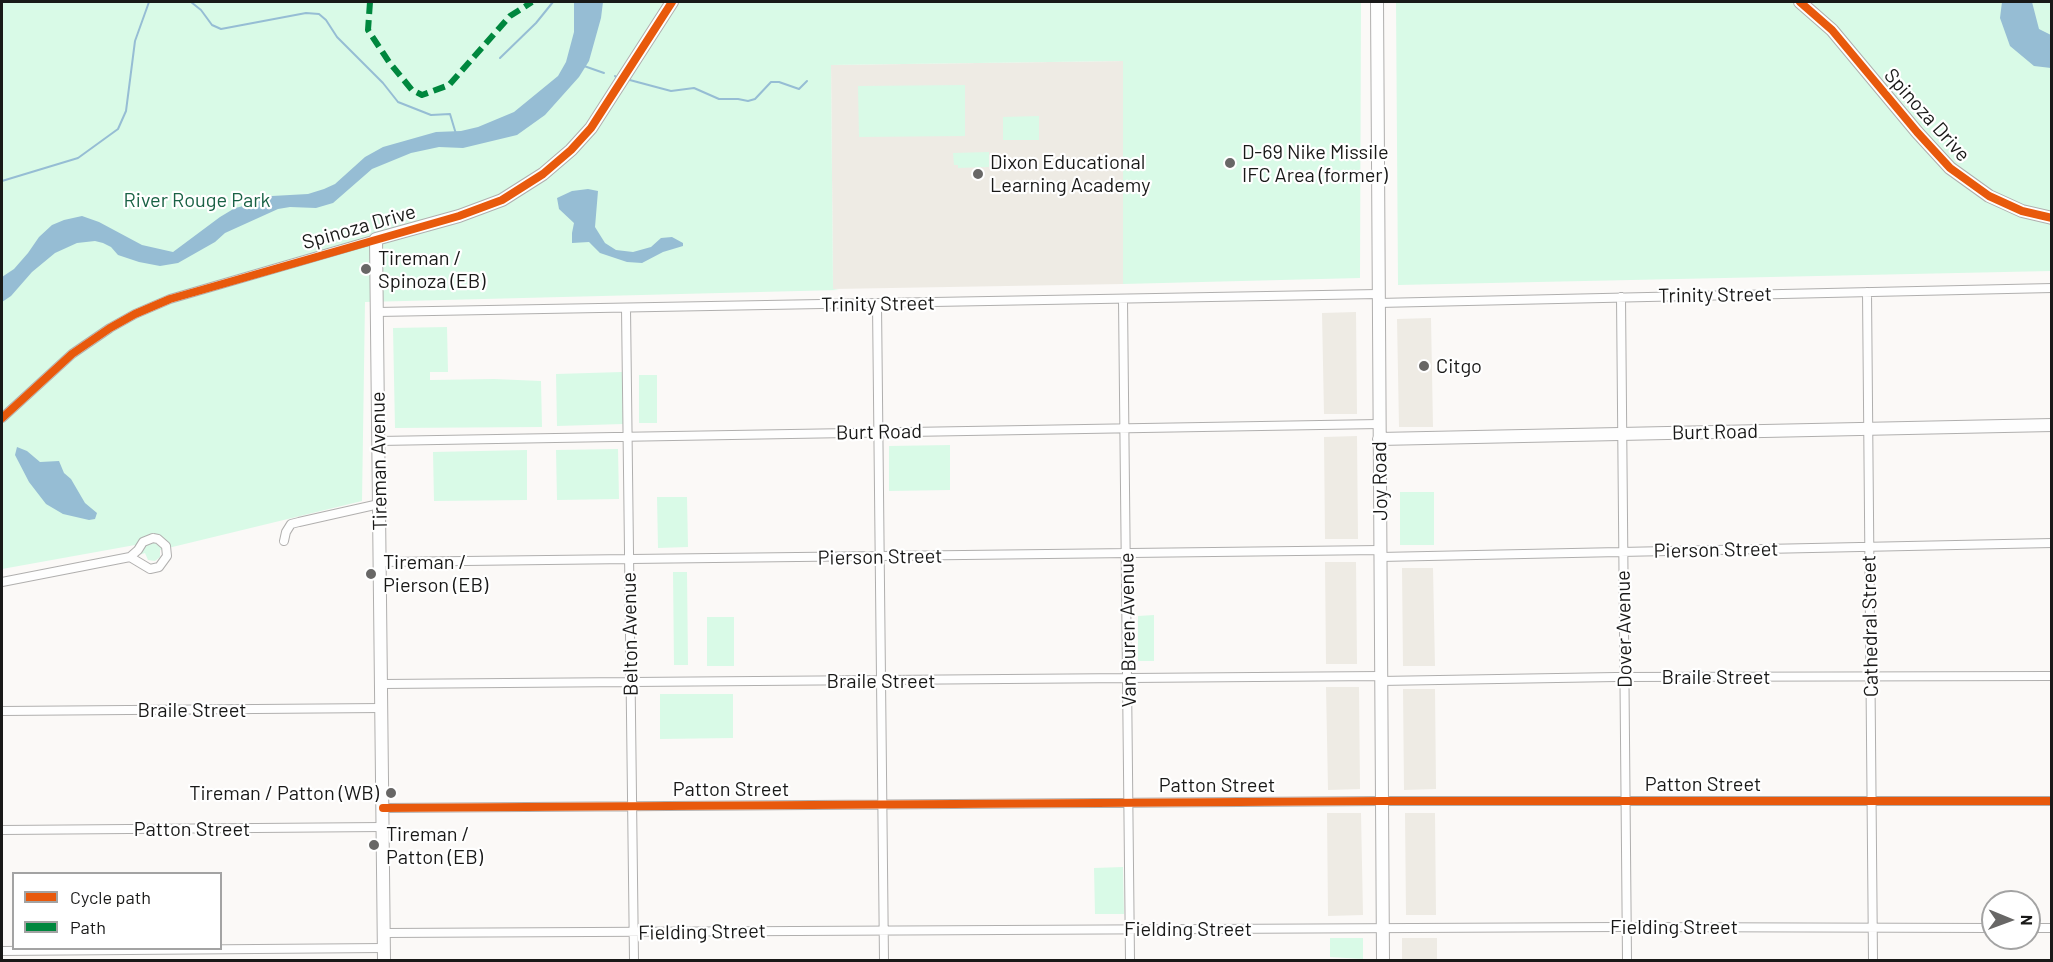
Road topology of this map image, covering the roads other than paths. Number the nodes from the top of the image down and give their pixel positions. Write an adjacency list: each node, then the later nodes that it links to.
1 (672, 2): 5 (street, Spinoza Drive)
2 (1377, 2): 9 (street, Joy Road)
3 (1800, 2): 4 (street, Spinoza Drive)
4 (2052, 218)
5 (376, 239): 13 (street, Tireman Avenue); 14 (street, Spinoza Drive)
6 (2052, 288): 7 (street, Trinity Street)
7 (1867, 292): 8 (street, Trinity Street); 18 (street, Cathedral Street)
8 (1621, 297): 9 (street, Trinity Street); 20 (street, Dover Avenue)
9 (1378, 299): 10 (street, Trinity Street); 15 (street, Joy Road)
10 (1123, 300): 11 (street, Trinity Street); 17 (street, Van Buren Avenue)
11 (877, 304): 12 (street, Trinity Street); 19 (street)
12 (627, 308): 13 (street, Trinity Street); 21 (street, Belton Avenue)
13 (377, 312): 23 (street, Tireman Avenue)
14 (2, 418)
15 (1379, 424): 17 (street, Burt Road); 22 (street, Joy Road)
16 (2052, 424): 18 (street, Burt Road)
17 (1125, 428): 19 (street, Burt Road); 29 (street, Van Buren Avenue)
18 (1868, 428): 20 (street, Burt Road); 27 (street, Cathedral Street)
19 (879, 432): 21 (street, Burt Road); 32 (street)
20 (1622, 434): 22 (street, Burt Road); 28 (street, Dover Avenue)
21 (628, 436): 23 (street, Burt Road); 33 (street, Belton Avenue)
22 (1379, 439): 30 (street, Joy Road)
23 (379, 441): 24 (street, Tireman Avenue)
24 (379, 504): 25 (street); 34 (street, Tireman Avenue)
25 (284, 541)
26 (2052, 543): 27 (street, Pierson Street)
27 (1869, 547): 28 (street, Pierson Street); 36 (street, Cathedral Street)
28 (1623, 552): 30 (street, Pierson Street); 38 (street, Dover Avenue)
29 (1127, 553): 30 (street, Pierson Street); 32 (street, Pierson Street); 39 (street, Van Buren Avenue)
30 (1380, 554): 40 (street, Joy Road)
31 (130, 557): 31 (street); 35 (street)
32 (879, 558): 33 (street, Pierson Street); 42 (street)
33 (629, 559): 34 (street, Pierson Street); 41 (street, Belton Avenue)
34 (381, 562): 43 (street, Tireman Avenue)
35 (2, 582)
36 (1871, 676): 37 (street, Braile Street); 38 (street, Braile Street); 48 (street, Cathedral Street)
37 (2052, 676)
38 (1624, 677): 40 (street, Braile Street); 47 (street, Dover Avenue)
39 (1128, 678): 40 (street, Braile Street); 42 (street, Braile Street); 50 (street, Van Buren Avenue)
40 (1380, 679): 46 (street, Joy Road)
41 (631, 681): 42 (street, Braile Street); 43 (street, Braile Street); 52 (street, Belton Avenue)
42 (881, 681): 51 (street)
43 (382, 684): 44 (street, Tireman Avenue)
44 (382, 708): 45 (street, Braile Street); 53 (street)
45 (2, 711)
46 (1382, 801): 47 (street, Patton Street); 50 (street, Patton Street); 58 (street, Joy Road)
47 (1625, 801): 48 (street, Patton Street); 56 (street, Dover Avenue)
48 (1872, 801): 49 (street, Patton Street); 57 (street, Cathedral Street)
49 (2052, 801)
50 (1129, 802): 51 (street, Patton Street); 60 (street, Van Buren Avenue)
51 (883, 804): 52 (street, Patton Street); 61 (street)
52 (632, 806): 53 (street, Patton Street); 63 (street, Belton Avenue)
53 (383, 808): 54 (street)
54 (383, 827): 55 (street, Patton Street); 62 (street)
55 (2, 830)
56 (1626, 927): 57 (street, Fielding Street); 58 (street, Fielding Street); 70 (street, Dover Avenue)
57 (1873, 927): 59 (street, Fielding Street); 71 (street, Cathedral Street)
58 (1383, 928): 60 (street, Fielding Street); 69 (street, Joy Road)
59 (1981, 928)
60 (1130, 930): 61 (street, Fielding Street); 68 (street, Van Buren Avenue)
61 (884, 931): 63 (street, Fielding Street); 67 (street)
62 (384, 933): 63 (street, Fielding Street); 65 (street)
63 (633, 933): 66 (street, Belton Avenue)
64 (2, 951): 65 (street)
65 (384, 954)
66 (634, 960)
67 (884, 960)
68 (1130, 960)
69 (1383, 960)
70 (1627, 960)
71 (1873, 960)

